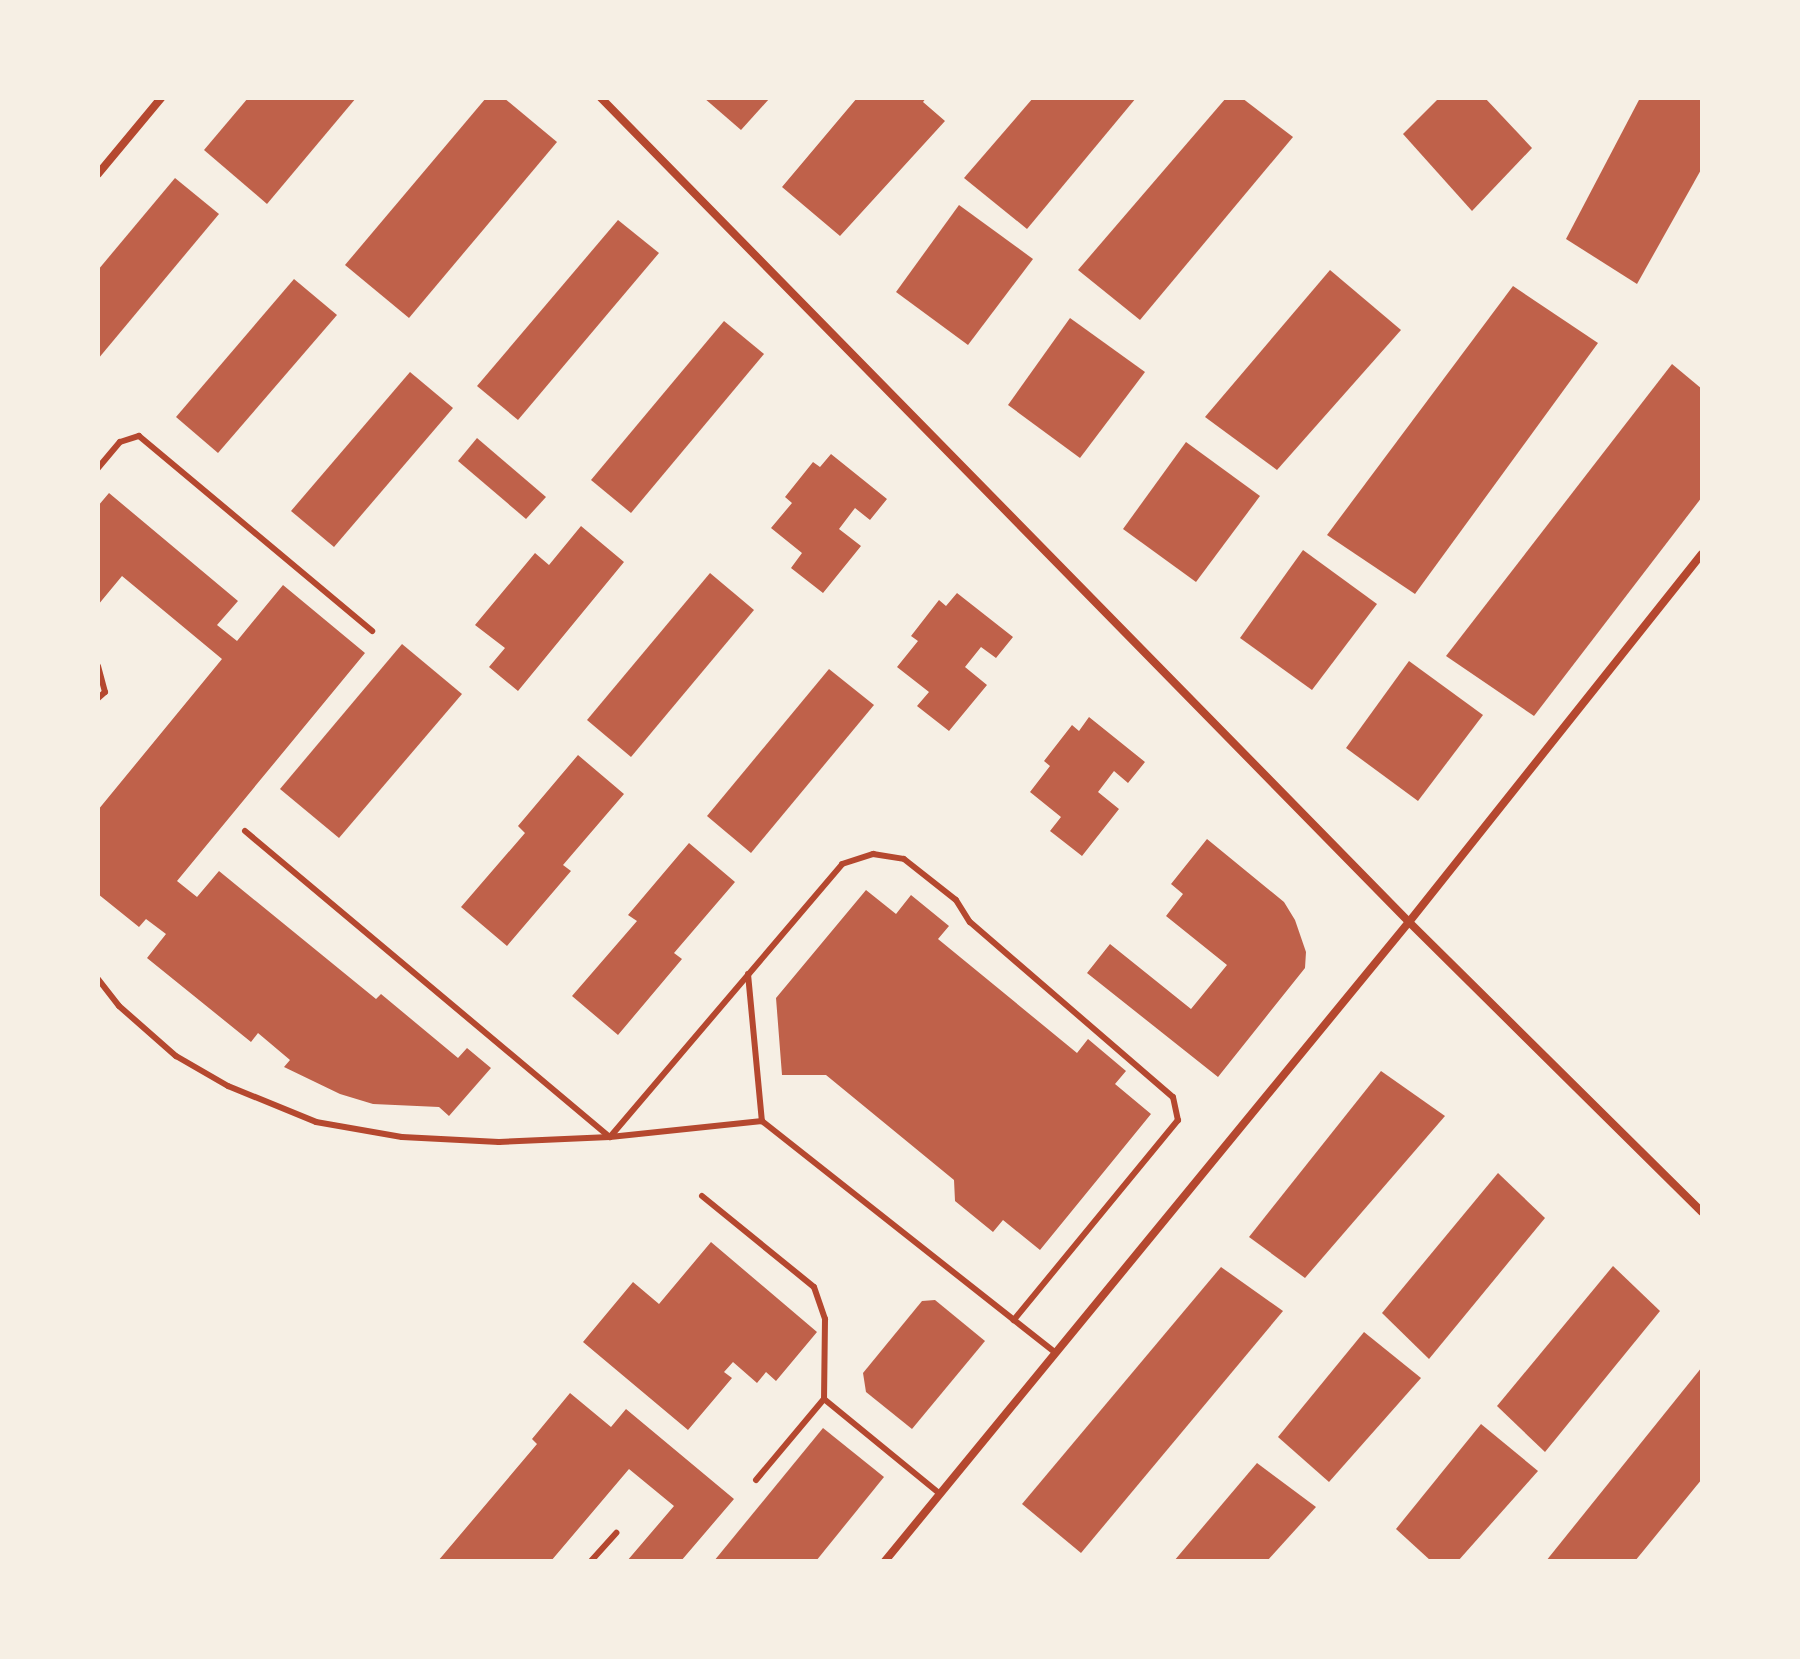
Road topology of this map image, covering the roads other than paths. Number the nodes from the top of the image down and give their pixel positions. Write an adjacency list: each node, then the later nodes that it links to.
1 (161, 98): 3 (street)
2 (601, 98): 10 (street)
3 (98, 174)
4 (98, 468): 6 (lane)
5 (1702, 554): 10 (street)
6 (372, 631)
7 (98, 666): 8 (lane)
8 (98, 698)
9 (245, 831): 14 (lane)
10 (1409, 922): 16 (street); 18 (street)
11 (748, 974): 13 (lane); 14 (lane); 17 (lane)
12 (98, 979): 14 (lane)
13 (762, 1121): 14 (lane); 17 (lane)
14 (610, 1137)
15 (702, 1196): 19 (lane)
16 (1702, 1212)
17 (1014, 1320): 18 (lane)
18 (1055, 1352): 21 (street)
19 (824, 1399): 20 (lane); 21 (lane)
20 (756, 1480)
21 (940, 1494): 24 (street)
22 (616, 1533): 23 (lane)
23 (591, 1561)
24 (885, 1561)

